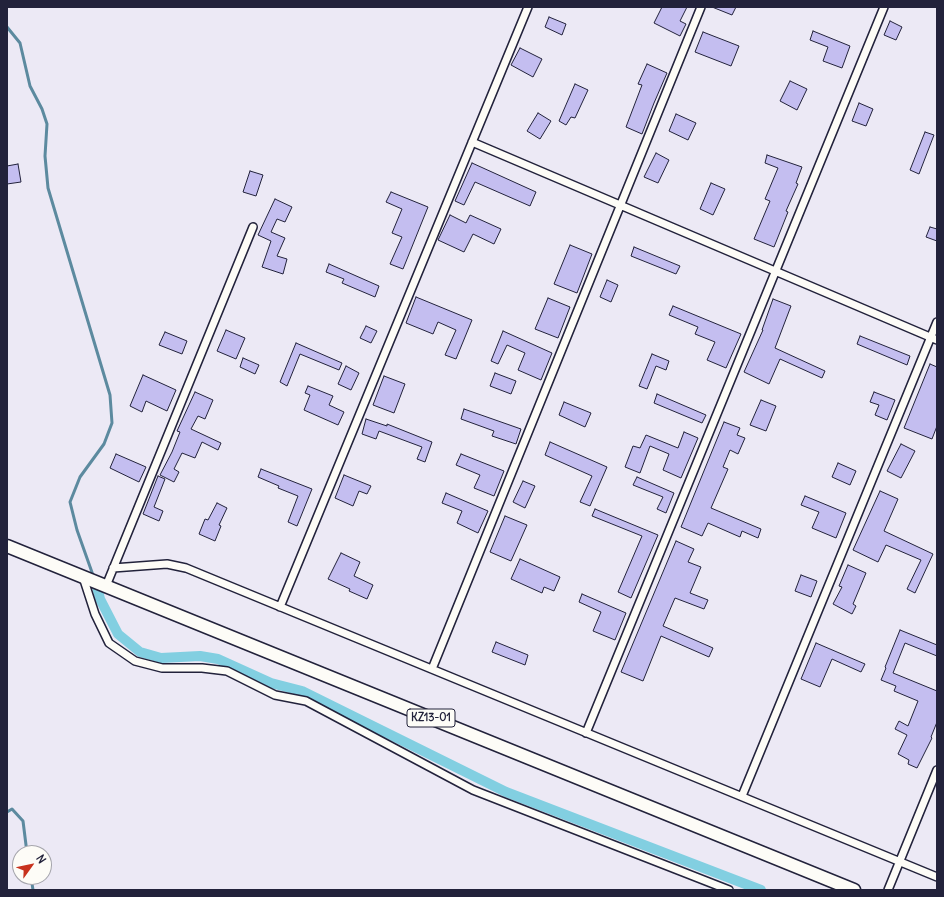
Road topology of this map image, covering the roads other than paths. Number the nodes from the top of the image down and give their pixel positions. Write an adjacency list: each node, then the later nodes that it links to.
1 (528, 7): 4 (street)
2 (701, 7): 5 (street)
3 (884, 7): 7 (street)
4 (472, 142): 5 (street); 14 (street)
5 (621, 205): 7 (street); 15 (street)
6 (253, 227): 11 (street)
7 (775, 271): 9 (street); 16 (street)
8 (937, 322): 9 (street)
9 (934, 339): 18 (street)
10 (7, 546): 12 (highway, KZ13-01)
11 (113, 568): 13 (street); 14 (street)
12 (83, 576): 13 (highway, KZ13-01); 21 (street)
13 (106, 586): 22 (highway, KZ13-01)
14 (280, 607): 15 (street)
15 (432, 669): 16 (street)
16 (586, 733): 18 (street)
17 (937, 770): 19 (street)
18 (742, 796): 19 (street)
19 (900, 861): 20 (street); 23 (street)
20 (937, 876)
21 (729, 890)
22 (854, 890)
23 (888, 890)

